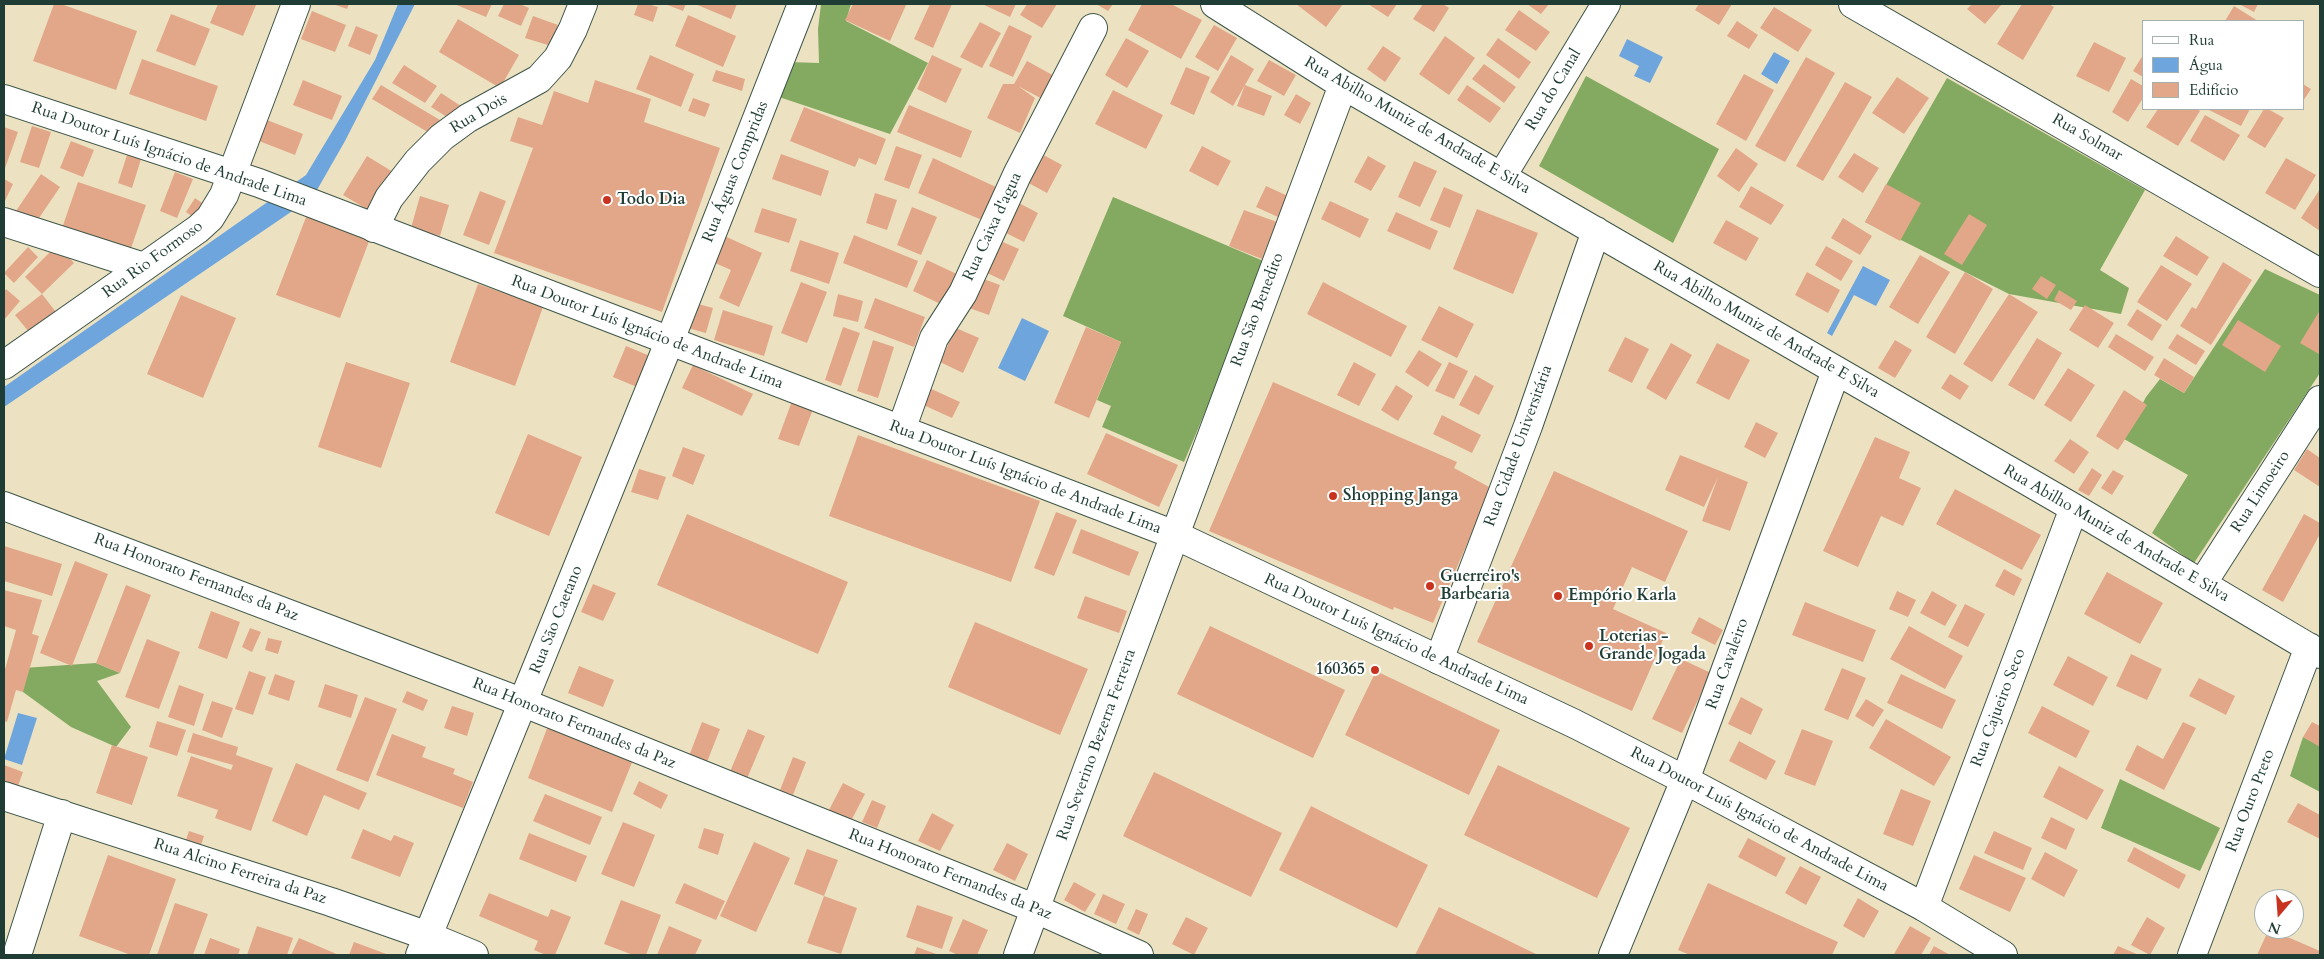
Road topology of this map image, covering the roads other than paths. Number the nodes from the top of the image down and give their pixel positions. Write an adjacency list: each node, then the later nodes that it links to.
1 (296, 4): 10 (street, Rua Rio Formoso)
2 (583, 4): 13 (street, Rua Dois)
3 (802, 4): 17 (street, Rua Águas Compridas)
4 (1214, 4): 8 (street, Rua Abilho Muniz de Andrade E Silva)
5 (1606, 4): 11 (street, Rua do Canal)
6 (1853, 4): 16 (street, Rua Solmar)
7 (1093, 28): 21 (street, Rua Caixa d'agua)
8 (1343, 85): 11 (street, Rua Abilho Muniz de Andrade E Silva); 24 (street, Rua São Benedito)
9 (4, 99): 10 (street, Rua Doutor Luís Ignácio de Andrade Lima)
10 (230, 173): 13 (street, Rua Doutor Luís Ignácio de Andrade Lima); 15 (street, Rua Rio Formoso)
11 (1502, 176): 14 (street, Rua Abilho Muniz de Andrade E Silva)
12 (4, 222): 15 (street)
13 (374, 228): 17 (street, Rua Doutor Luís Ignácio de Andrade Lima)
14 (1596, 231): 19 (street, Rua Abilho Muniz de Andrade E Silva); 27 (street, Rua Cidade Universitária)
15 (144, 268): 18 (street, Rua Rio Formoso)
16 (2320, 273)
17 (670, 340): 21 (street, Rua Doutor Luís Ignácio de Andrade Lima); 28 (street, Rua São Caetano)
18 (10, 354)
19 (1836, 371): 23 (street, Rua Abilho Muniz de Andrade E Silva); 29 (street, Rua Cavaleiro)
20 (2320, 400): 25 (street, Rua Limoeiro)
21 (901, 430): 24 (street, Rua Doutor Luís Ignácio de Andrade Lima)
22 (4, 506): 28 (street, Rua Honorato Fernandes da Paz)
23 (2074, 508): 25 (street, Rua Abilho Muniz de Andrade E Silva); 32 (street, Rua Cajueiro Seco)
24 (1175, 535): 27 (street, Rua Doutor Luís Ignácio de Andrade Lima); 33 (street, Rua Severino Bezerra Ferreira)
25 (2202, 584): 26 (street, Rua Abilho Muniz de Andrade E Silva)
26 (2315, 650): 41 (street, Rua Ouro Preto)
27 (1439, 660): 29 (street, Rua Doutor Luís Ignácio de Andrade Lima)
28 (524, 703): 33 (street, Rua Honorato Fernandes da Paz); 34 (street, Rua São Caetano)
29 (1686, 780): 32 (street, Rua Doutor Luís Ignácio de Andrade Lima); 39 (street, Rua Cavaleiro)
30 (4, 796): 31 (street, Rua Alcino Ferreira da Paz)
31 (62, 814): 34 (street, Rua Alcino Ferreira da Paz); 35 (street)
32 (1924, 907): 40 (street, Rua Doutor Luís Ignácio de Andrade Lima)
33 (1036, 910): 37 (street, Rua Severino Bezerra Ferreira); 38 (street, Rua Honorato Fernandes da Paz)
34 (424, 946): 36 (street, Rua Alcino Ferreira da Paz)
35 (18, 955)
36 (474, 955)
37 (1018, 955)
38 (1139, 955)
39 (1613, 955)
40 (2003, 955)
41 (2192, 955)

